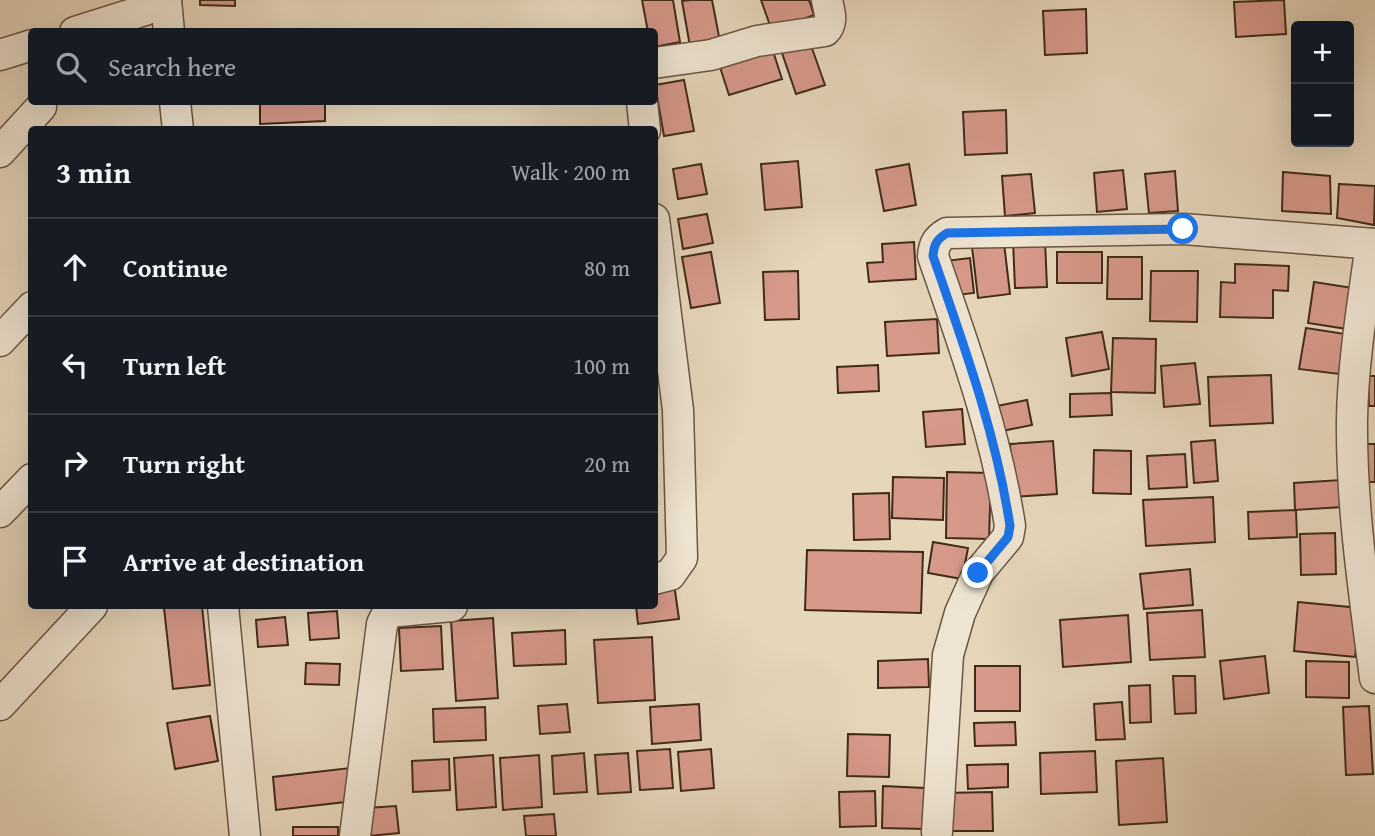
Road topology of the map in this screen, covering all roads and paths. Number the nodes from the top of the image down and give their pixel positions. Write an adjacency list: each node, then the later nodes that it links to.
1 (827, 0): 7 (street)
2 (152, 2): 3 (street); 4 (street)
3 (85, 28)
4 (167, 28)
5 (28, 46): 6 (street)
6 (0, 55)
7 (658, 63)
8 (175, 105): 11 (street)
9 (642, 105): 12 (street)
10 (42, 113): 13 (street)
11 (178, 126)
12 (645, 126)
13 (0, 152)
14 (1373, 244): 24 (street); 26 (street)
15 (658, 251): 20 (street)
16 (28, 311): 17 (street)
17 (0, 341)
18 (28, 483): 19 (street)
19 (0, 512)
20 (658, 578)
21 (89, 609): 25 (street)
22 (223, 609): 27 (street)
23 (420, 609): 28 (street)
24 (1375, 678)
25 (0, 705)
26 (937, 832)
27 (245, 836)
28 (355, 836)

